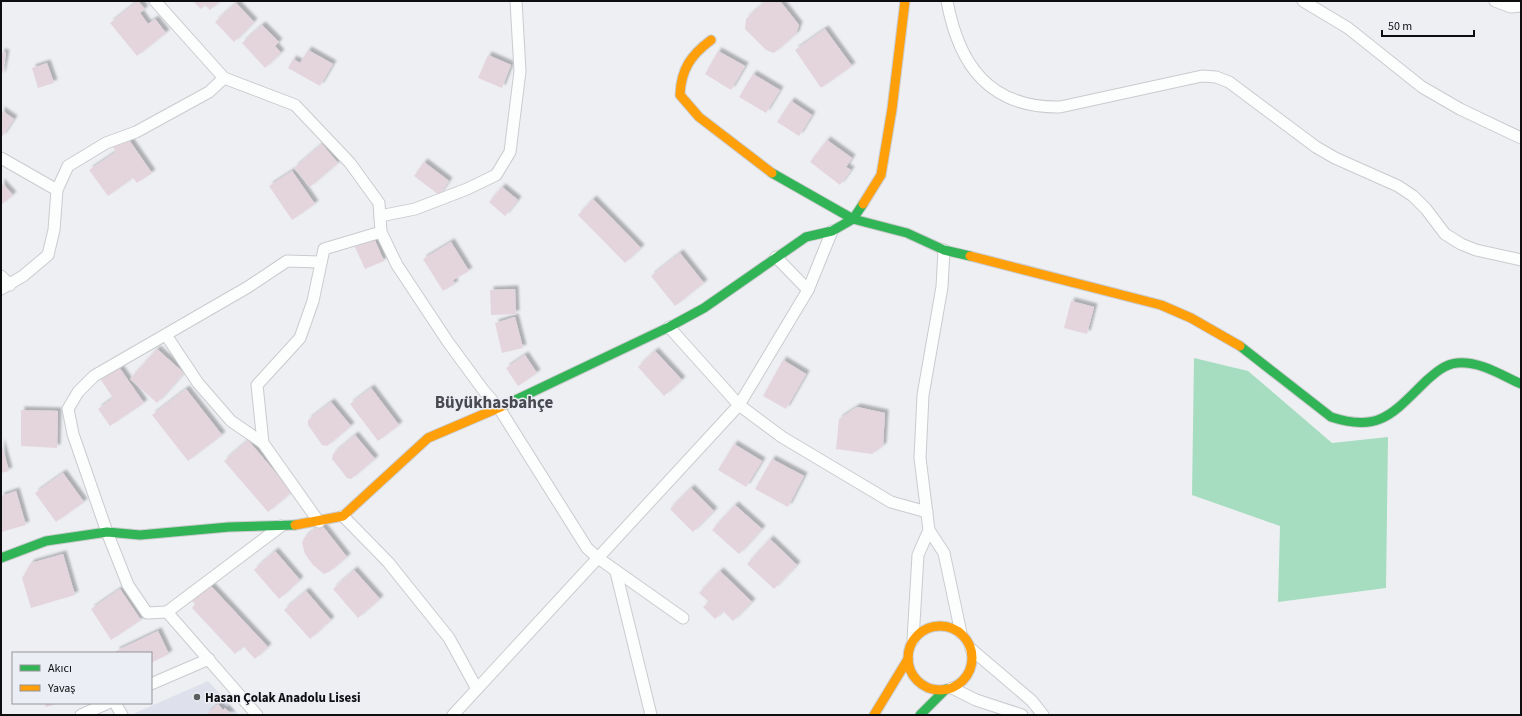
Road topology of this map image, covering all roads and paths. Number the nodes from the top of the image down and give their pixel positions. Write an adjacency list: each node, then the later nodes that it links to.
1 (155, 1): 9 (street)
2 (516, 1): 13 (street)
3 (904, 1): 14 (street)
4 (947, 1): 19 (street)
5 (1303, 1): 10 (street)
6 (1495, 1): 7 (street)
7 (1521, 6)
8 (711, 40): 14 (street)
9 (224, 78): 12 (street); 13 (street)
10 (1521, 138)
11 (1, 158): 12 (street)
12 (57, 190): 22 (street)
13 (380, 216): 16 (street)
14 (853, 219): 15 (street); 17 (street)
15 (832, 231): 18 (street); 23 (street)
16 (381, 232): 20 (street); 28 (street)
17 (944, 250): 26 (street); 30 (street)
18 (776, 257): 23 (street); 24 (street)
19 (1521, 260)
20 (321, 262): 25 (street); 29 (street)
21 (1, 276): 22 (street)
22 (5, 287)
23 (808, 290): 27 (street)
24 (669, 327): 27 (street); 28 (street)
25 (166, 336): 29 (street); 35 (street)
26 (1521, 384)
27 (739, 405): 30 (street); 37 (street)
28 (500, 408): 31 (street); 37 (street)
29 (263, 443): 32 (street)
30 (926, 512): 34 (street)
31 (343, 516): 32 (street); 48 (street)
32 (318, 522): 33 (street)
33 (281, 526): 35 (street); 39 (street)
34 (929, 530): 41 (street); 42 (street)
35 (107, 532): 36 (street); 39 (street)
36 (1, 558)
37 (598, 558): 38 (street); 48 (street)
38 (616, 572): 40 (street); 55 (street)
39 (167, 612): 44 (street)
40 (683, 618)
41 (961, 633): 42 (street); 43 (street)
42 (914, 640): 45 (street)
43 (971, 649): 47 (street); 59 (street)
44 (209, 659): 46 (street); 53 (street)
45 (908, 659): 47 (street); 56 (street)
46 (152, 684)
47 (949, 688): 57 (street); 58 (street)
48 (477, 689): 54 (street)
49 (106, 704): 51 (street)
50 (116, 704): 52 (street)
51 (81, 715)
52 (122, 715)
53 (257, 715)
54 (454, 715)
55 (651, 715)
56 (874, 715)
57 (920, 715)
58 (1022, 715)
59 (1043, 715)

